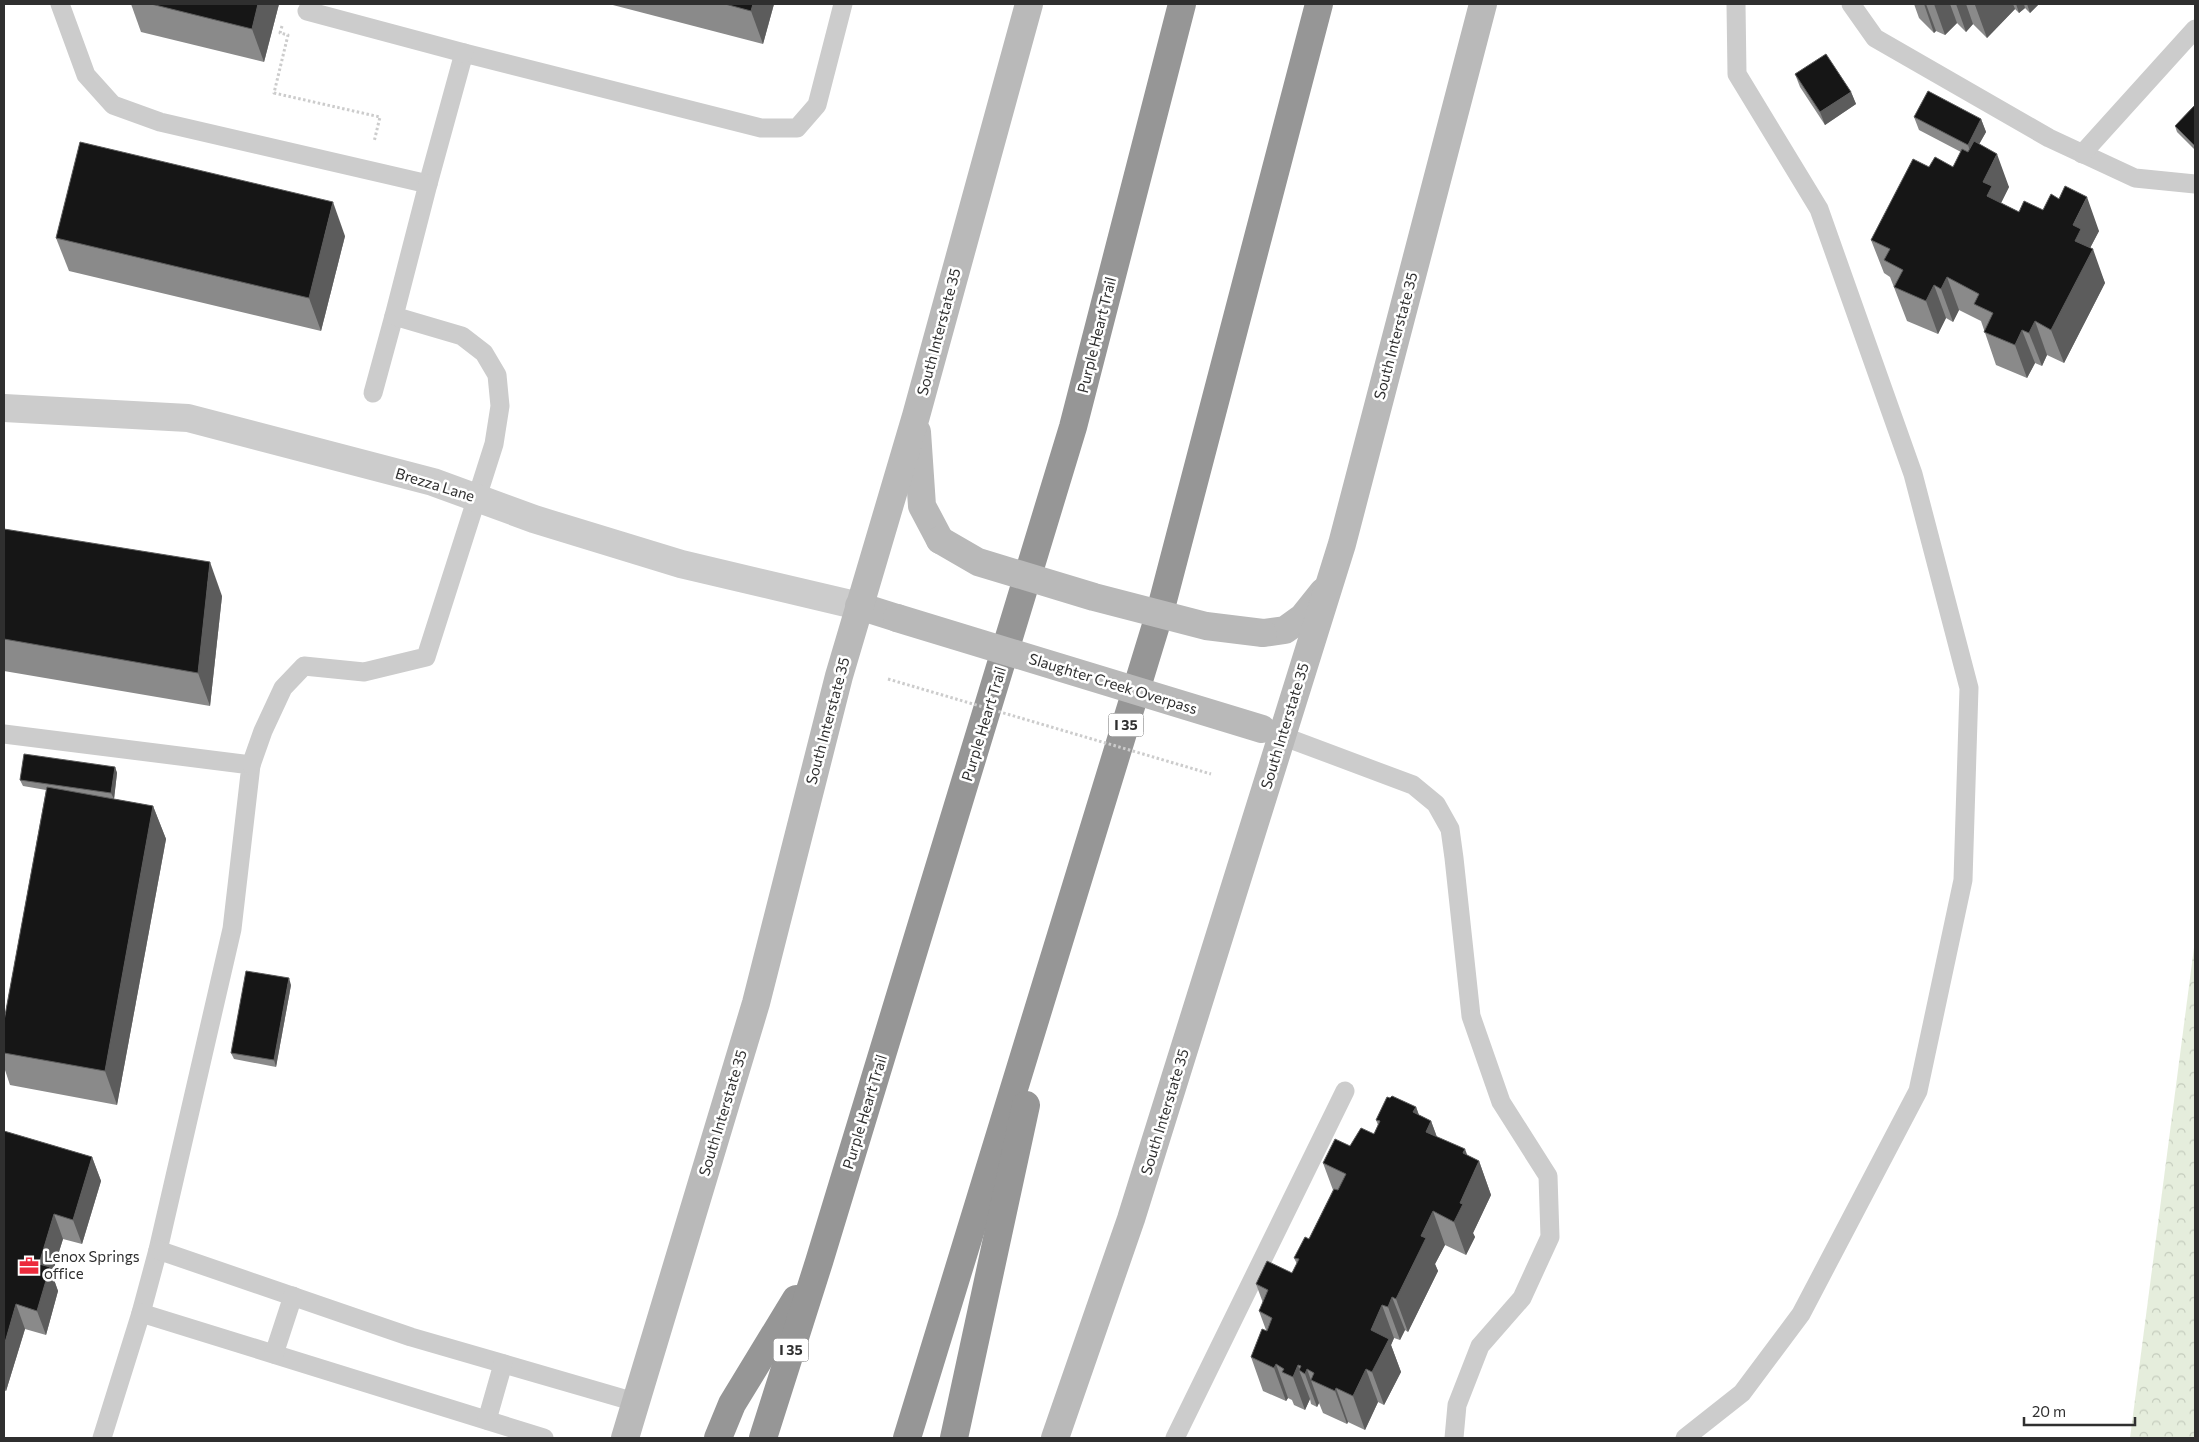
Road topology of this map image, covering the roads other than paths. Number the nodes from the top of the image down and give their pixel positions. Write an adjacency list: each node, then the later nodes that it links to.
1 (60, 4): 13 (lane)
2 (843, 4): 11 (lane)
3 (1029, 4): 18 (main road, South Interstate 35)
4 (1182, 4): 28 (highway, Purple Heart Trail / I 35)
5 (1319, 4): 25 (highway, I 35)
6 (1483, 4): 20 (main road, South Interstate 35)
7 (1736, 4): 45 (lane)
8 (1851, 4): 12 (lane)
9 (307, 11): 11 (lane)
10 (2195, 29): 12 (lane)
11 (464, 53): 13 (lane)
12 (2082, 154): 14 (lane)
13 (428, 184): 15 (lane)
14 (2195, 184)
15 (394, 316): 16 (lane); 19 (lane)
16 (373, 394)
17 (4, 408): 19 (street, Brezza Lane)
18 (916, 416): 20 (main road, bridge); 21 (main road, South Interstate 35)
19 (476, 498): 21 (street, Brezza Lane); 24 (lane)
20 (1342, 544): 22 (main road, South Interstate 35)
21 (859, 606): 22 (main road, Slaughter Creek Overpass, bridge); 33 (main road, South Interstate 35)
22 (1272, 732): 43 (main road, South Interstate 35); 44 (lane)
23 (4, 734): 24 (lane)
24 (251, 765): 27 (lane)
25 (1066, 921): 41 (highway, I 35); 42 (highway)
26 (1345, 1091): 35 (lane)
27 (158, 1250): 29 (lane); 30 (lane)
28 (819, 1262): 39 (highway); 40 (highway, Purple Heart Trail / I 35)
29 (292, 1296): 31 (lane); 32 (lane)
30 (142, 1312): 31 (lane); 36 (lane)
31 (274, 1354): 34 (lane)
32 (502, 1364): 33 (lane); 34 (lane)
33 (635, 1402): 38 (main road, South Interstate 35)
34 (487, 1420): 37 (lane)
35 (1181, 1437)
36 (102, 1438)
37 (544, 1438)
38 (624, 1438)
39 (718, 1438)
40 (763, 1438)
41 (907, 1438)
42 (954, 1438)
43 (1055, 1438)
44 (1454, 1438)
45 (1685, 1438)

